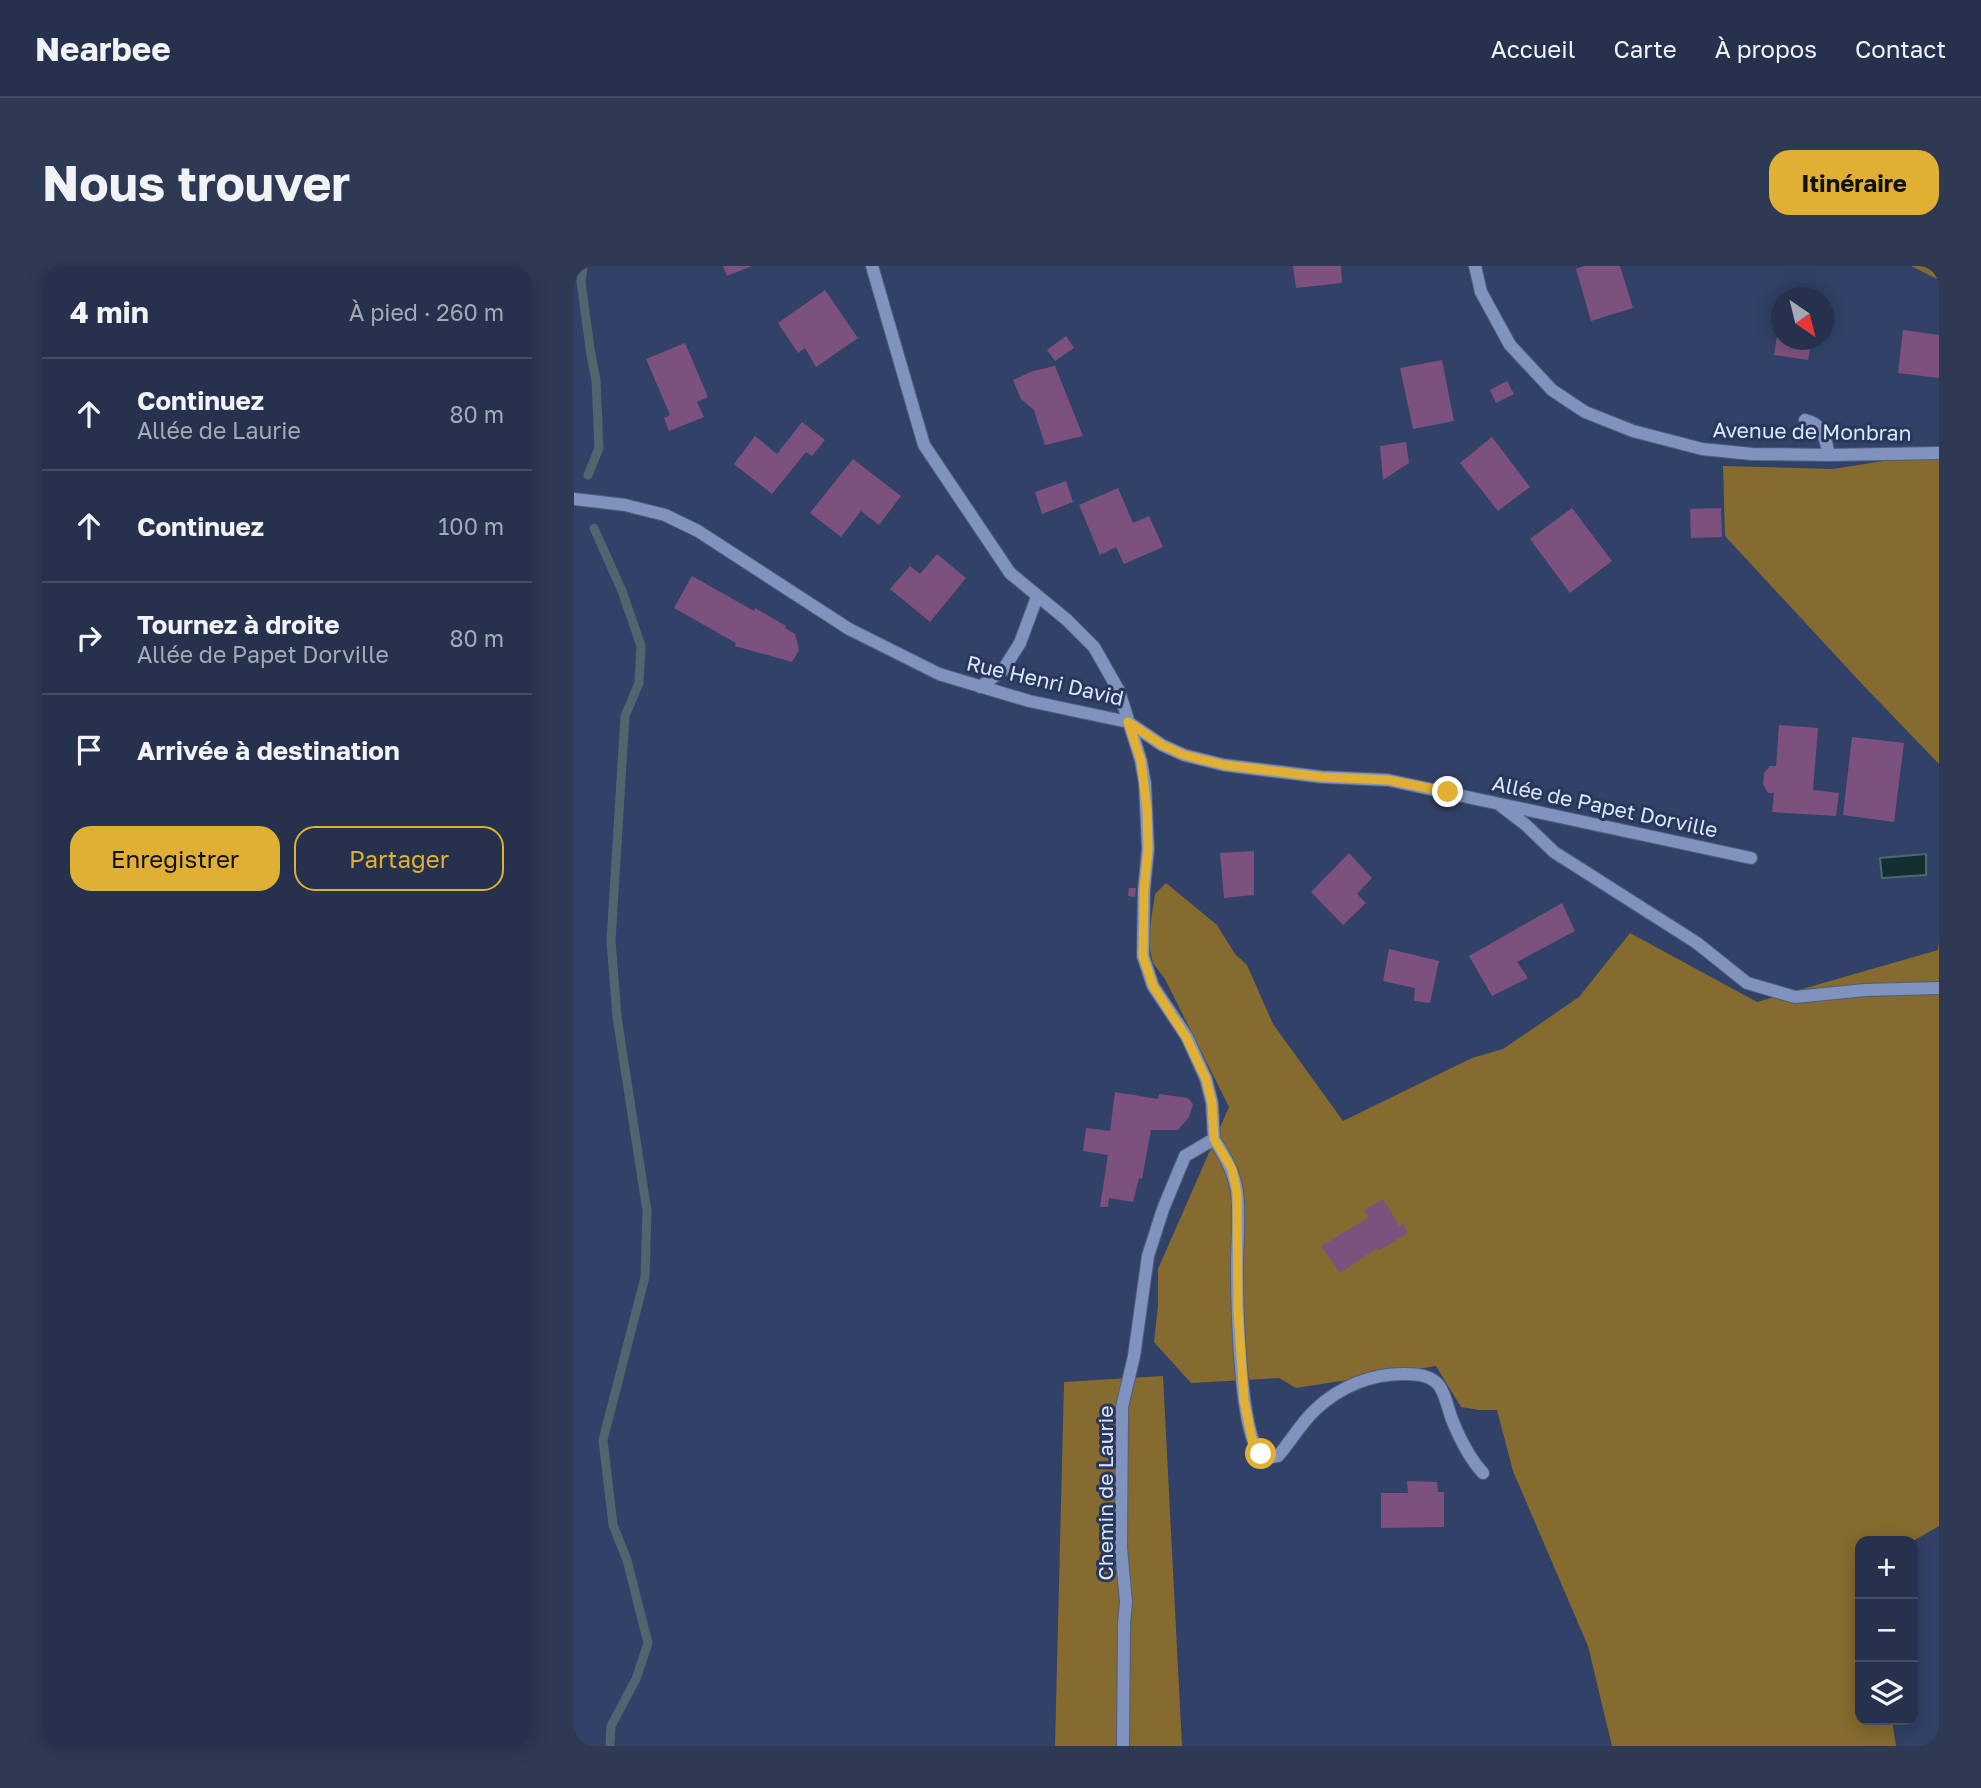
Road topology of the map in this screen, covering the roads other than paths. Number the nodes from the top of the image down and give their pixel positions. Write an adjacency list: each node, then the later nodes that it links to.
1 (872, 266): 7 (street, Rue Henri David)
2 (1475, 266): 5 (street, Avenue de Monbran)
3 (1805, 420): 5 (street)
4 (1939, 453): 5 (street, Avenue de Monbran)
5 (1829, 455)
6 (574, 499): 8 (street, Rue Henri David)
7 (1037, 597): 8 (street); 9 (street, Rue Henri David)
8 (980, 687): 9 (street, Rue Henri David)
9 (1128, 722): 10 (street, Allée de Papet Dorville); 13 (street)
10 (1498, 803): 11 (street, Allée de Papet Dorville); 12 (street)
11 (1751, 858)
12 (1939, 988)
13 (1214, 1139): 14 (street); 15 (street, Chemin de Laurie)
14 (1483, 1473)
15 (1123, 1746)

